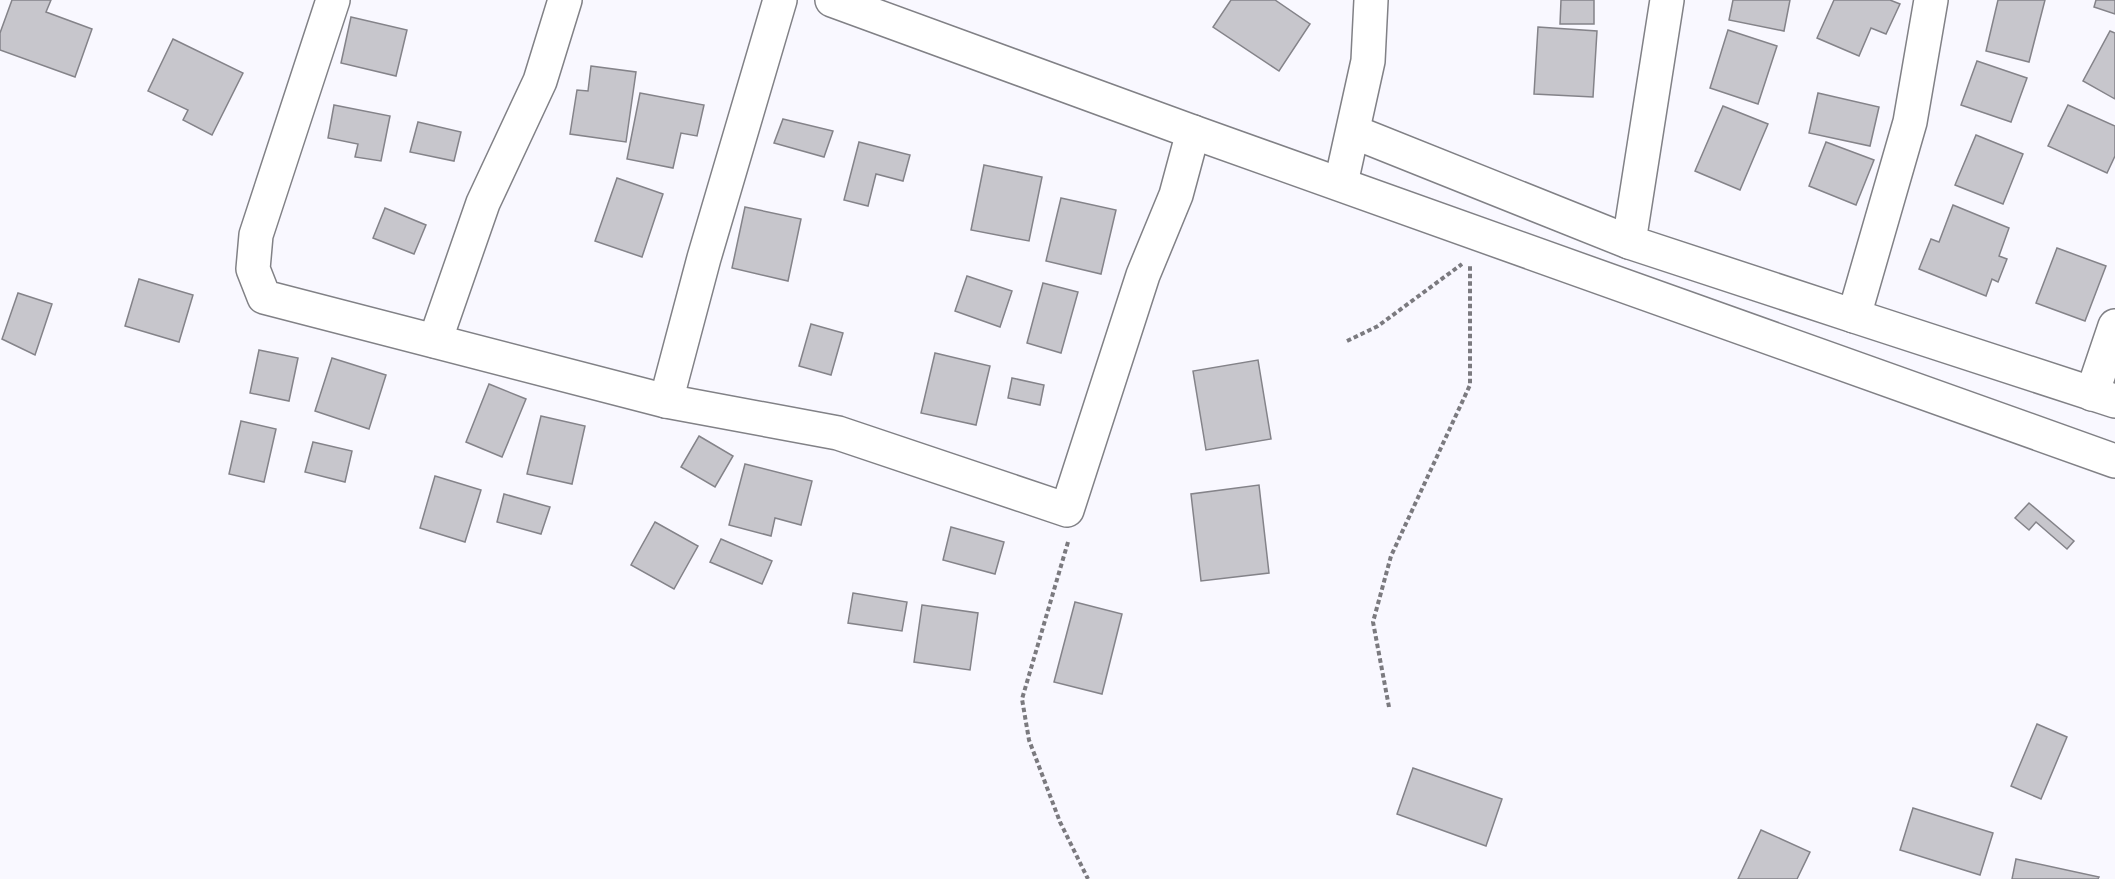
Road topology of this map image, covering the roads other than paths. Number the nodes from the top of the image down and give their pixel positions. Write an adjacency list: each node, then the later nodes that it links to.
1 (333, 0): 14 (street)
2 (565, 0): 14 (street)
3 (780, 0): 16 (street)
4 (832, 0): 8 (street)
5 (1371, 0): 9 (street)
6 (1666, 0): 11 (street)
7 (1931, 0): 12 (street)
8 (1193, 132): 10 (street); 16 (street)
9 (1354, 132): 10 (street); 11 (street)
10 (1341, 183): 17 (street)
11 (1629, 242): 12 (street)
12 (1854, 316): 15 (street)
13 (2115, 326): 15 (street)
14 (435, 341): 16 (street)
15 (2103, 397)
16 (666, 402)
17 (2115, 461)

